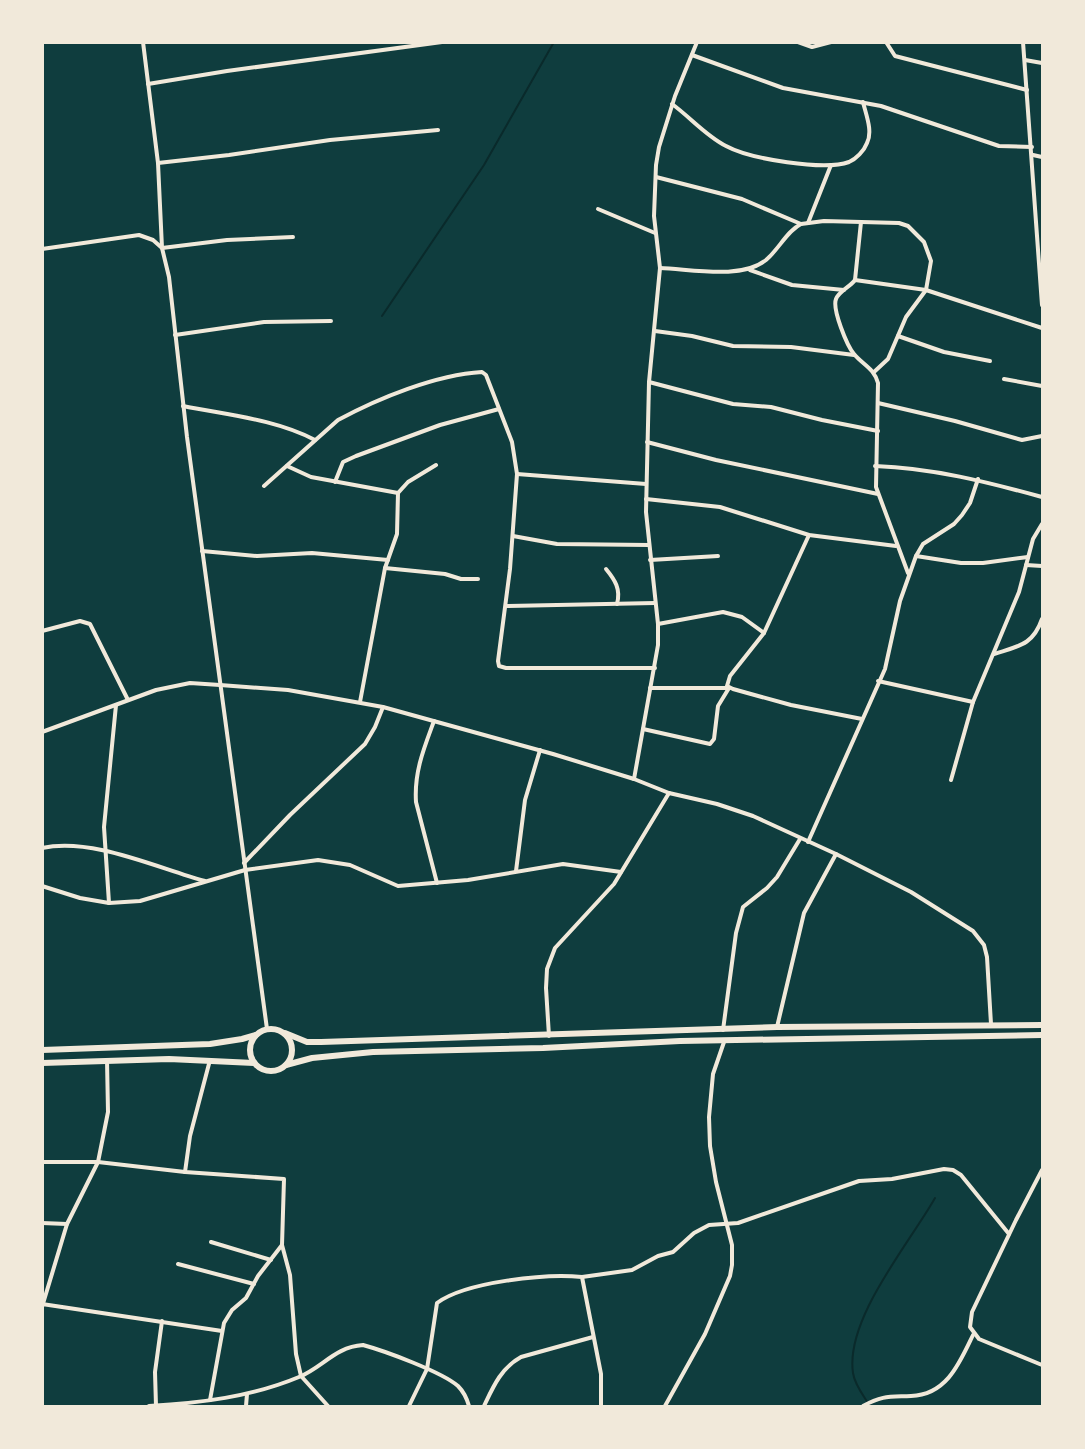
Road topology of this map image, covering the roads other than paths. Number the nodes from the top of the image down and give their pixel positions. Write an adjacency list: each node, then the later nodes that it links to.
1 (143, 42): 11 (street)
2 (442, 42): 11 (street)
3 (697, 42): 8 (street)
4 (798, 42): 5 (street)
5 (831, 42)
6 (886, 42): 12 (street)
7 (1023, 42): 9 (street)
8 (692, 55): 13 (street); 14 (street)
9 (1025, 60): 10 (street); 12 (street)
10 (1042, 63)
11 (148, 84): 19 (street)
12 (1027, 90): 16 (street)
13 (863, 102): 16 (street); 20 (street)
14 (672, 104): 20 (street); 21 (street)
15 (438, 130): 19 (street)
16 (1032, 147): 17 (street)
17 (1033, 155): 18 (street); 30 (street)
18 (1042, 157)
19 (158, 163): 28 (street)
20 (831, 165): 24 (street)
21 (656, 177): 25 (street); 26 (street)
22 (598, 209): 26 (street)
23 (861, 222): 24 (street); 33 (street); 35 (street)
24 (808, 223): 25 (street)
25 (801, 224): 32 (street)
26 (655, 233): 31 (street)
27 (293, 237): 28 (street)
28 (162, 248): 29 (street); 40 (street)
29 (42, 249)
30 (1040, 252): 36 (street)
31 (660, 268): 32 (street); 39 (street)
32 (750, 270): 34 (street)
33 (855, 280): 34 (street); 35 (street)
34 (844, 290): 42 (street)
35 (926, 290): 38 (street); 41 (street)
36 (1042, 305)
37 (331, 321): 40 (street)
38 (1042, 328)
39 (655, 331): 42 (street); 46 (street)
40 (175, 335): 49 (street)
41 (898, 336): 43 (street); 44 (street)
42 (854, 355): 44 (street)
43 (990, 361)
44 (874, 372): 48 (street)
45 (1004, 379): 47 (street)
46 (649, 382): 51 (street); 54 (street)
47 (1042, 386)
48 (878, 403): 51 (street); 52 (street)
49 (183, 406): 53 (street); 72 (street)
50 (500, 409): 53 (street); 58 (street); 60 (street)
51 (878, 430): 57 (street)
52 (1042, 436)
53 (315, 440): 56 (street)
54 (647, 442): 61 (street); 64 (street)
55 (436, 465): 63 (street)
56 (287, 466): 60 (street); 62 (street)
57 (876, 466): 59 (street); 64 (street)
58 (517, 474): 61 (street); 69 (street)
59 (978, 479): 65 (street); 74 (street)
60 (335, 482): 63 (street)
61 (646, 484): 66 (street)
62 (264, 486)
63 (398, 492): 76 (street)
64 (878, 494): 71 (street)
65 (1042, 497)
66 (646, 499): 68 (street); 70 (street)
67 (1042, 524): 75 (street)
68 (809, 535): 71 (street); 90 (street)
69 (513, 536): 70 (street); 86 (street)
70 (648, 545): 77 (street)
71 (896, 546): 82 (street)
72 (202, 551): 76 (street); 94 (street)
73 (718, 556): 77 (street)
74 (916, 556): 75 (street); 82 (street)
75 (1028, 557): 78 (street)
76 (388, 560): 80 (street)
77 (650, 560): 84 (street)
78 (1026, 566): 79 (street); 91 (street)
79 (1042, 566)
80 (385, 568): 83 (street); 98 (street)
81 (606, 569): 85 (street)
82 (908, 573): 93 (street)
83 (478, 579)
84 (655, 603): 85 (street); 88 (street)
85 (618, 604): 86 (street)
86 (506, 606): 92 (street)
87 (1042, 619): 91 (street)
88 (658, 624): 90 (street); 92 (street)
89 (42, 631): 97 (street)
90 (764, 633): 96 (street)
91 (994, 654): 99 (street)
92 (654, 668): 95 (street)
93 (878, 681): 99 (street); 102 (street)
94 (220, 685): 97 (street); 98 (street); 115 (street)
95 (650, 688): 96 (street); 104 (street)
96 (729, 688): 102 (street); 104 (street)
97 (128, 700): 100 (street)
98 (360, 702): 101 (street)
99 (973, 702): 108 (street)
100 (116, 705): 105 (street); 113 (street)
101 (382, 706): 103 (street); 115 (street)
102 (862, 719): 111 (street)
103 (434, 721): 106 (street); 120 (street)
104 (643, 729): 107 (street)
105 (42, 732)
106 (540, 750): 107 (street); 117 (street)
107 (634, 779): 109 (street)
108 (951, 780)
109 (669, 793): 110 (street); 118 (street)
110 (800, 839): 111 (street); 127 (street)
111 (808, 842): 114 (street)
112 (42, 848): 113 (street)
113 (105, 851): 119 (street); 122 (street)
114 (836, 854): 123 (street); 125 (street)
115 (244, 863): 116 (street)
116 (245, 870): 119 (street); 120 (street); 126 (street)
117 (516, 871): 118 (street); 120 (street)
118 (621, 872): 130 (street)
119 (206, 881): 122 (street)
120 (437, 883)
121 (42, 886): 122 (street)
122 (109, 903)
123 (991, 1024): 124 (highway); 125 (highway)
124 (1042, 1025)
125 (776, 1027): 127 (highway)
126 (267, 1029): 128 (highway); 129 (highway)
127 (723, 1030): 130 (highway)
128 (285, 1033): 130 (highway); 138 (highway)
129 (256, 1035): 133 (highway); 137 (highway)
130 (549, 1036)
131 (1042, 1036): 132 (highway)
132 (724, 1042): 138 (highway); 145 (street)
133 (42, 1050)
134 (107, 1060): 135 (highway); 136 (highway); 140 (street)
135 (210, 1060): 137 (highway); 142 (street)
136 (42, 1063)
137 (254, 1063): 138 (highway)
138 (286, 1065)
139 (42, 1162): 140 (street)
140 (98, 1162): 142 (street); 144 (street)
141 (1042, 1170): 146 (street)
142 (186, 1172): 148 (street)
143 (42, 1223): 144 (street)
144 (67, 1224): 153 (street)
145 (728, 1225): 146 (street); 151 (street); 171 (street)
146 (1009, 1234): 156 (street)
147 (211, 1242): 149 (street)
148 (282, 1245): 149 (street); 160 (street)
149 (271, 1260): 152 (street)
150 (178, 1264): 152 (street)
151 (582, 1277): 157 (street); 159 (street)
152 (254, 1284): 155 (street)
153 (43, 1305): 154 (street)
154 (162, 1321): 155 (street); 164 (street)
155 (222, 1331): 162 (street)
156 (973, 1334): 158 (street); 172 (street)
157 (593, 1337): 169 (street); 170 (street)
158 (1042, 1365)
159 (427, 1369): 160 (street); 167 (street); 168 (street)
160 (301, 1376): 161 (street); 166 (street)
161 (247, 1394): 162 (street); 165 (street)
162 (210, 1400): 164 (street)
163 (148, 1406): 164 (street)
164 (156, 1406)
165 (246, 1406)
166 (328, 1406)
167 (409, 1406)
168 (469, 1406)
169 (484, 1406)
170 (601, 1406)
171 (665, 1406)
172 (863, 1406)

